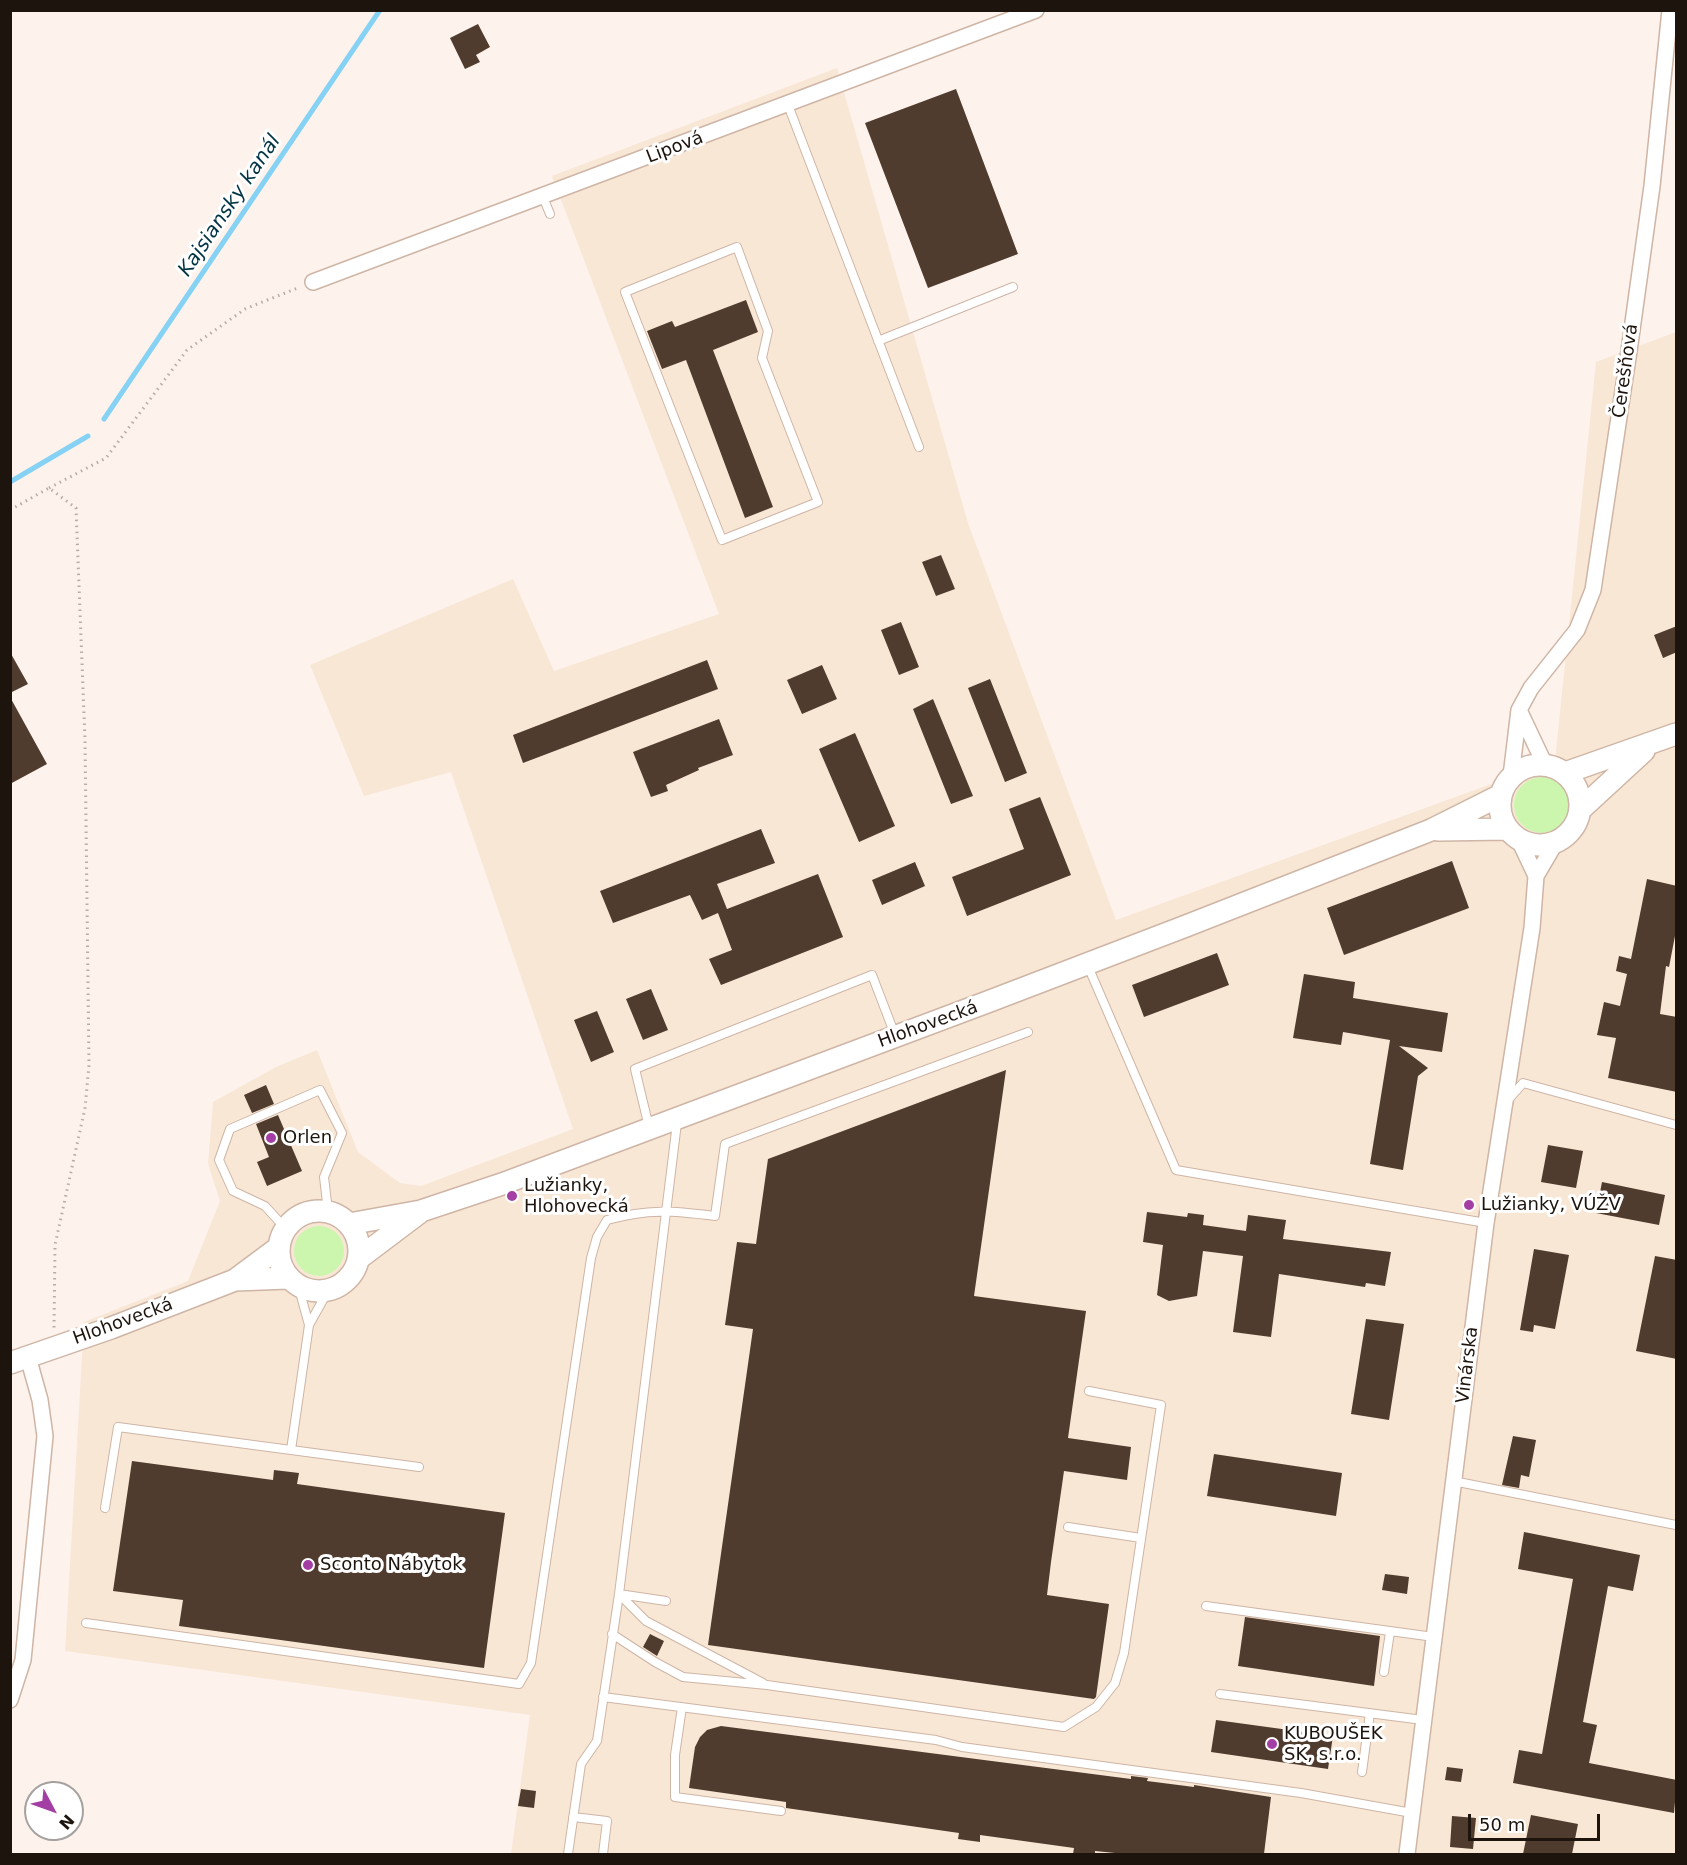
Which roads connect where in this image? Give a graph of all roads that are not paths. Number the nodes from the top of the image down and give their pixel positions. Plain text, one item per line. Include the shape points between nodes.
1 (1036, 10) edge
2 (1670, 10) edge
3 (788, 105) junction
4 (543, 197) junction
5 (550, 214) dead end
6 (313, 282) road end
7 (1013, 287) dead end
8 (878, 341) junction
9 (762, 358) joint
10 (919, 447) dead end
11 (1519, 710) junction
12 (1677, 734) edge
13 (1651, 744) junction
14 (1545, 765) junction
15 (1565, 773) junction
16 (1511, 776) junction
17 (1501, 795) junction
18 (1581, 809) junction
19 (1431, 830) junction
20 (1513, 834) junction
21 (1556, 842) junction
22 (1536, 876) junction
23 (1087, 963) junction
24 (1028, 1032) dead end
25 (895, 1037) junction
26 (1506, 1103) junction
27 (677, 1118) junction
28 (1677, 1125) edge
29 (649, 1128) junction
30 (665, 1210) junction
31 (328, 1211) junction
32 (421, 1211) junction
33 (1486, 1223) junction
34 (349, 1224) junction
35 (282, 1238) junction
36 (358, 1259) junction
37 (236, 1280) junction
38 (293, 1281) junction
39 (330, 1289) junction
40 (309, 1324) junction
41 (19, 1360) edge
42 (1089, 1392) dead end
43 (291, 1450) junction
44 (419, 1467) dead end
45 (1453, 1481) junction
46 (105, 1508) dead end
47 (1677, 1526) edge
48 (1068, 1527) dead end
49 (1141, 1538) junction
50 (619, 1594) junction
51 (666, 1601) dead end
52 (1206, 1606) dead end
53 (86, 1623) dead end
54 (1390, 1632) junction
55 (612, 1634) junction
56 (1434, 1637) junction
57 (1384, 1672) dead end
58 (767, 1685) junction
59 (1220, 1694) dead end
60 (603, 1697) junction
61 (10, 1700) edge
62 (682, 1707) junction
63 (1370, 1713) junction
64 (1423, 1720) junction
65 (1362, 1772) dead end
66 (781, 1811) dead end
67 (1412, 1813) junction
68 (573, 1817) junction
69 (568, 1854) edge
70 (603, 1854) edge
71 (1407, 1854) edge

1 - 3 street, Lipová
2 - 11 street, Čerešňová via 1652,186 1593,590 1577,630 1531,688
3 - 4 street, Lipová
3 - 8 lane
4 - 5 lane
4 - 6 street, Lipová
7 - 8 lane
8 - 10 lane
9 - 9 lane via 768,331 737,247 625,292 722,540 818,502
11 - 14 street
11 - 16 street, Čerešňová
12 - 13 main road
13 - 15 main road
13 - 18 main road
14 - 15 main road
14 - 16 main road via 1527,767
15 - 18 main road via 1576,785
16 - 17 main road
17 - 19 main road, Hlohovecká
17 - 20 main road via 1501,813
18 - 21 main road via 1574,826
19 - 20 main road, Hlohovecká
19 - 23 main road, Hlohovecká
20 - 21 main road via 1536,845
20 - 22 street, Vinárska
21 - 22 street, Vinárska
22 - 26 street, Vinárska
23 - 25 main road, Hlohovecká
23 - 33 lane via 1176,1170
24 - 30 lane via 725,1144 715,1216
25 - 27 main road, Hlohovecká
25 - 29 lane via 872,975 635,1069
26 - 28 lane via 1523,1083
26 - 33 street, Vinárska
27 - 29 main road, Hlohovecká
27 - 30 lane
29 - 32 main road, Hlohovecká
30 - 50 lane
30 - 53 lane via 633,1212 607,1220 597,1237 589,1269 531,1663 519,1684
31 - 34 main road
31 - 35 main road, Hlohovecká via 309,1212 292,1221
31 - 35 lane via 324,1177 342,1133 320,1090 230,1129 219,1160 233,1191 265,1206
32 - 34 main road, Hlohovecká
32 - 36 main road, Hlohovecká
33 - 45 street, Vinárska
34 - 36 main road via 358,1243
35 - 37 main road, Hlohovecká
35 - 38 main road via 281,1266
36 - 39 main road, Hlohovecká via 348,1278
37 - 38 main road, Hlohovecká
37 - 41 main road, Hlohovecká
38 - 39 main road, Hlohovecká via 313,1291
38 - 40 lane
39 - 40 lane
40 - 43 lane
41 - 61 street via 40,1401 45,1436 23,1660
42 - 49 lane via 1161,1405
43 - 44 lane
43 - 46 lane via 118,1427
45 - 47 lane
45 - 56 street, Vinárska
48 - 49 lane
49 - 58 lane via 1124,1653 1115,1683 1096,1707 1064,1727
50 - 51 lane
50 - 55 lane
50 - 58 lane via 646,1621
52 - 54 lane
54 - 56 lane
54 - 57 lane
55 - 58 lane via 683,1677
55 - 60 lane
56 - 64 street, Vinárska
59 - 63 lane
60 - 62 lane
60 - 68 lane via 597,1741 581,1764
62 - 66 lane via 675,1755 675,1797
62 - 67 lane via 936,1740
63 - 64 lane
63 - 65 lane
64 - 67 street, Vinárska
67 - 71 street, Vinárska
68 - 69 lane
68 - 70 lane via 607,1821

